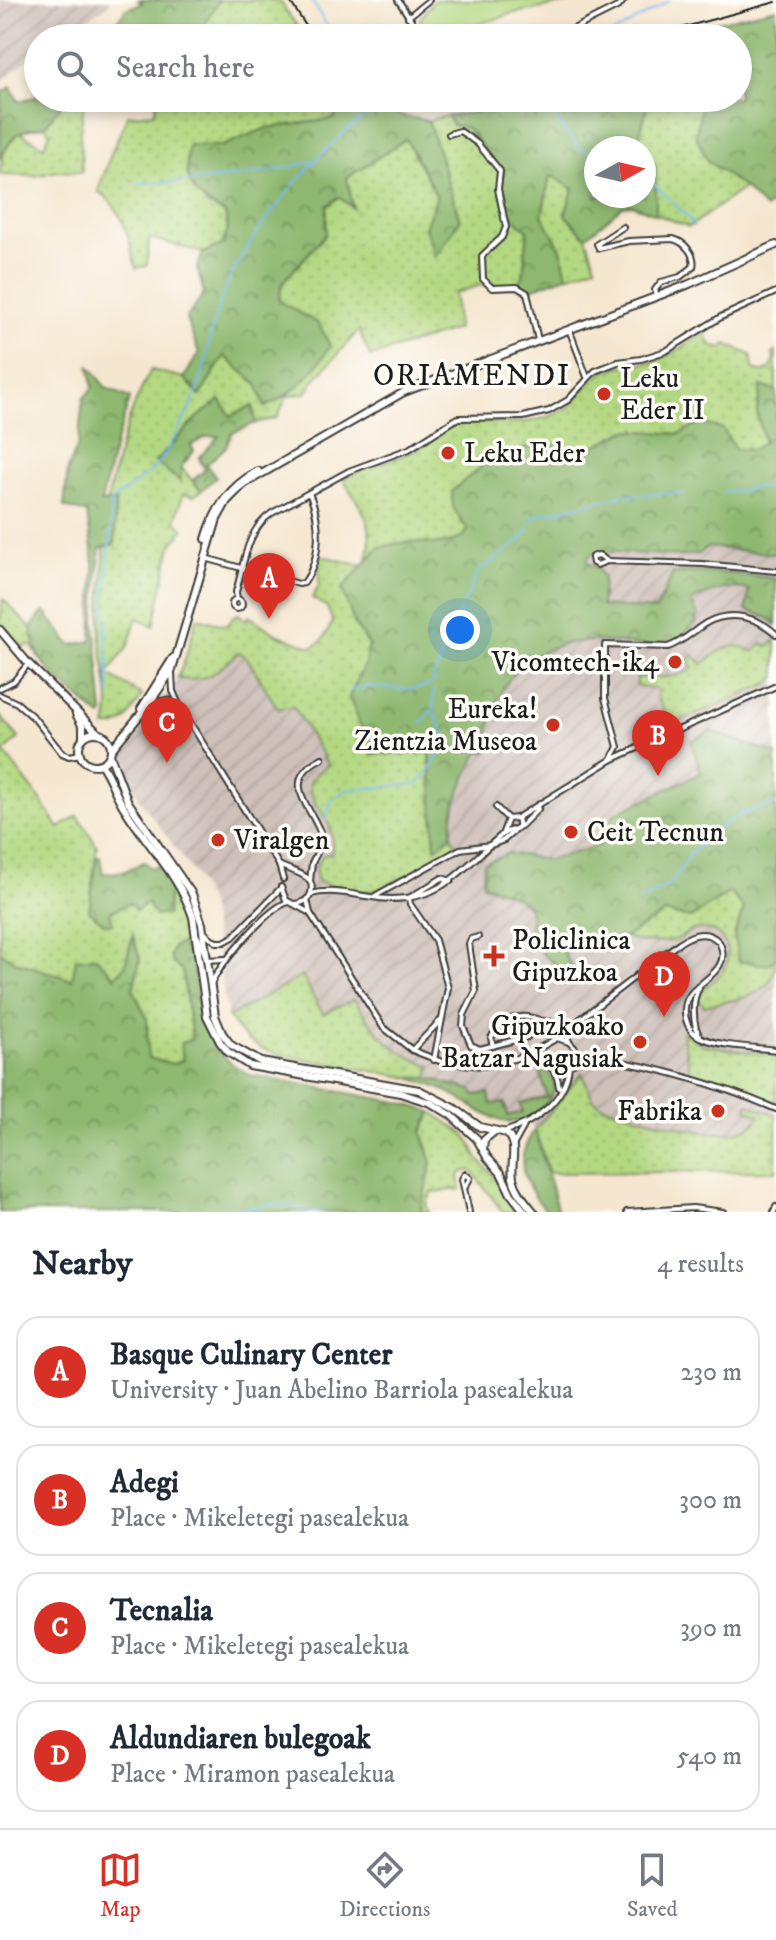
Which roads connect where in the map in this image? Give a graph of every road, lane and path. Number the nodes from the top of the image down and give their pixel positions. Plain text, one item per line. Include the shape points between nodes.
1 (398, 0) edge
2 (429, 0) edge
3 (612, 0) edge
4 (624, 1) edge
5 (611, 8) junction
6 (408, 17) junction
7 (413, 24) edge
8 (581, 24) edge
9 (449, 134) dead end
10 (623, 227) dead end
11 (776, 245) edge
12 (776, 292) edge
13 (657, 296) junction
14 (569, 329) junction
15 (538, 340) junction
16 (587, 377) junction
17 (404, 392) junction
18 (309, 493) junction
19 (208, 533) junction
20 (205, 558) junction
21 (607, 561) dead end
22 (243, 568) junction
23 (198, 570) junction
24 (776, 571) edge
25 (237, 599) dead end
26 (0, 630) edge
27 (776, 634) edge
28 (8, 639) junction
29 (28, 663) junction
30 (172, 670) junction
31 (163, 685) junction
32 (775, 685) edge
33 (51, 686) junction
34 (0, 688) edge
35 (173, 691) junction
36 (153, 692) junction
37 (0, 695) edge
38 (149, 704) junction
39 (179, 705) junction
40 (75, 711) junction
41 (140, 713) junction
42 (124, 733) junction
43 (101, 734) junction
44 (84, 738) junction
45 (111, 753) junction
46 (81, 754) junction
47 (322, 758) dead end
48 (611, 760) junction
49 (101, 764) junction
50 (541, 804) junction
51 (496, 807) dead end
52 (517, 818) junction
53 (508, 819) junction
54 (512, 828) junction
55 (491, 845) junction
56 (312, 863) junction
57 (279, 865) junction
58 (296, 873) junction
59 (283, 879) junction
60 (311, 883) junction
61 (281, 888) junction
62 (325, 891) junction
63 (311, 894) junction
64 (373, 896) junction
65 (409, 898) junction
66 (307, 899) junction
67 (292, 903) junction
68 (310, 913) junction
69 (199, 931) junction
70 (478, 937) dead end
71 (226, 959) junction
72 (207, 960) junction
73 (210, 987) junction
74 (701, 987) junction
75 (688, 1000) junction
76 (696, 1012) junction
77 (442, 1019) junction
78 (563, 1019) dead end
79 (686, 1019) junction
80 (695, 1020) junction
81 (542, 1021) junction
82 (566, 1028) junction
83 (554, 1037) junction
84 (701, 1038) junction
85 (569, 1042) junction
86 (547, 1044) junction
87 (493, 1046) junction
88 (574, 1049) junction
89 (412, 1050) junction
90 (776, 1050) edge
91 (526, 1056) junction
92 (583, 1057) junction
93 (434, 1060) junction
94 (545, 1061) junction
95 (571, 1064) junction
96 (554, 1069) junction
97 (560, 1090) junction
98 (776, 1109) edge
99 (524, 1126) junction
100 (500, 1131) junction
101 (514, 1144) junction
102 (483, 1150) junction
103 (513, 1153) junction
104 (490, 1160) junction
105 (465, 1182) dead end
106 (469, 1212) edge
107 (525, 1212) edge
108 (534, 1212) edge
109 (627, 1212) edge
110 (723, 1212) edge

1 - 6 street
2 - 6 street
3 - 5 street
4 - 5 street
5 - 8 street
6 - 7 street
9 - 15 street via 460,131 469,136 500,171 506,227 482,256 483,279 492,288 517,287 527,293
10 - 13 street via 600,240 599,248 673,239 692,255 693,267 661,282
11 - 13 main road
12 - 16 street via 666,351 608,365
13 - 14 main road
14 - 15 main road
14 - 16 street
15 - 17 main road
16 - 18 street via 568,400 549,411 458,418 409,449 357,467
17 - 19 main road via 383,398 243,480 220,503
17 - 20 main road via 235,491 217,519
18 - 22 street via 255,528
18 - 22 street via 319,530 304,583
19 - 20 street
19 - 23 main road
20 - 22 street
20 - 23 street
20 - 30 main road
21 - 24 street
22 - 25 street
23 - 36 main road via 176,651
26 - 28 main road
27 - 48 street via 751,618 733,616 712,620 668,647 605,645 605,698 618,747
28 - 29 main road
28 - 33 main road
29 - 33 main road
29 - 34 street via 14,681
30 - 31 main road
30 - 35 street
31 - 35 street
31 - 36 street
31 - 38 main road
32 - 48 street
33 - 40 main road
35 - 39 street
36 - 41 main road
37 - 46 street via 34,718 62,753
38 - 39 street via 167,700
38 - 41 main road
39 - 57 street
40 - 43 main road
40 - 44 main road
41 - 42 main road
42 - 43 main road
42 - 45 main road
43 - 44 main road
43 - 45 main road via 110,741
44 - 46 main road
45 - 49 main road
45 - 69 main road via 128,802 192,894
46 - 49 main road via 88,763
47 - 56 street via 299,782 323,841
48 - 50 street
49 - 69 main road via 124,809 183,891
50 - 52 street
50 - 54 street
51 - 53 street
52 - 53 street
52 - 54 street
53 - 54 street
54 - 55 street
54 - 55 street via 504,840
55 - 64 street via 460,849
55 - 65 street via 451,881
56 - 58 street
56 - 60 street
57 - 58 street
57 - 59 street
58 - 59 street
58 - 60 street
59 - 61 street
60 - 62 street
60 - 63 street
61 - 67 street
61 - 69 street via 228,940 216,942
62 - 63 street
62 - 64 street
63 - 66 street
64 - 65 street
65 - 77 street via 435,940 448,988
66 - 67 street
66 - 68 street
67 - 68 street
67 - 71 street via 275,909
68 - 89 street via 383,1027
69 - 72 main road
69 - 102 main road via 207,1016 228,1052 258,1069 416,1097 461,1122
70 - 87 street via 469,944 476,991 463,1026 471,1045
71 - 72 street
71 - 73 street
72 - 73 main road
73 - 100 main road via 222,1033 247,1056 419,1090 480,1127
74 - 75 street
74 - 76 street via 694,997
74 - 82 street via 718,971 723,953 716,938 699,934 679,943
75 - 76 street
75 - 79 street
76 - 80 street
77 - 89 street
77 - 93 street
78 - 82 street
79 - 80 street
79 - 84 street
80 - 84 street
81 - 83 street via 554,1025
81 - 87 street via 532,1034
81 - 87 street via 508,1019 494,1032
82 - 83 street
82 - 85 street
83 - 85 street
83 - 86 street
84 - 90 street
85 - 88 street
86 - 91 street
86 - 94 street
88 - 92 street
88 - 95 street
89 - 93 street
91 - 93 street via 474,1066
91 - 94 street
92 - 95 street
92 - 98 street via 656,1071
94 - 96 street
95 - 96 street
95 - 97 street
96 - 97 street
97 - 99 street via 544,1112
99 - 100 street
99 - 101 street
100 - 101 main road
100 - 102 main road via 484,1140
101 - 103 main road
102 - 104 main road
103 - 104 main road via 503,1161
103 - 108 main road via 514,1181
104 - 107 main road
105 - 106 street
109 - 110 street

